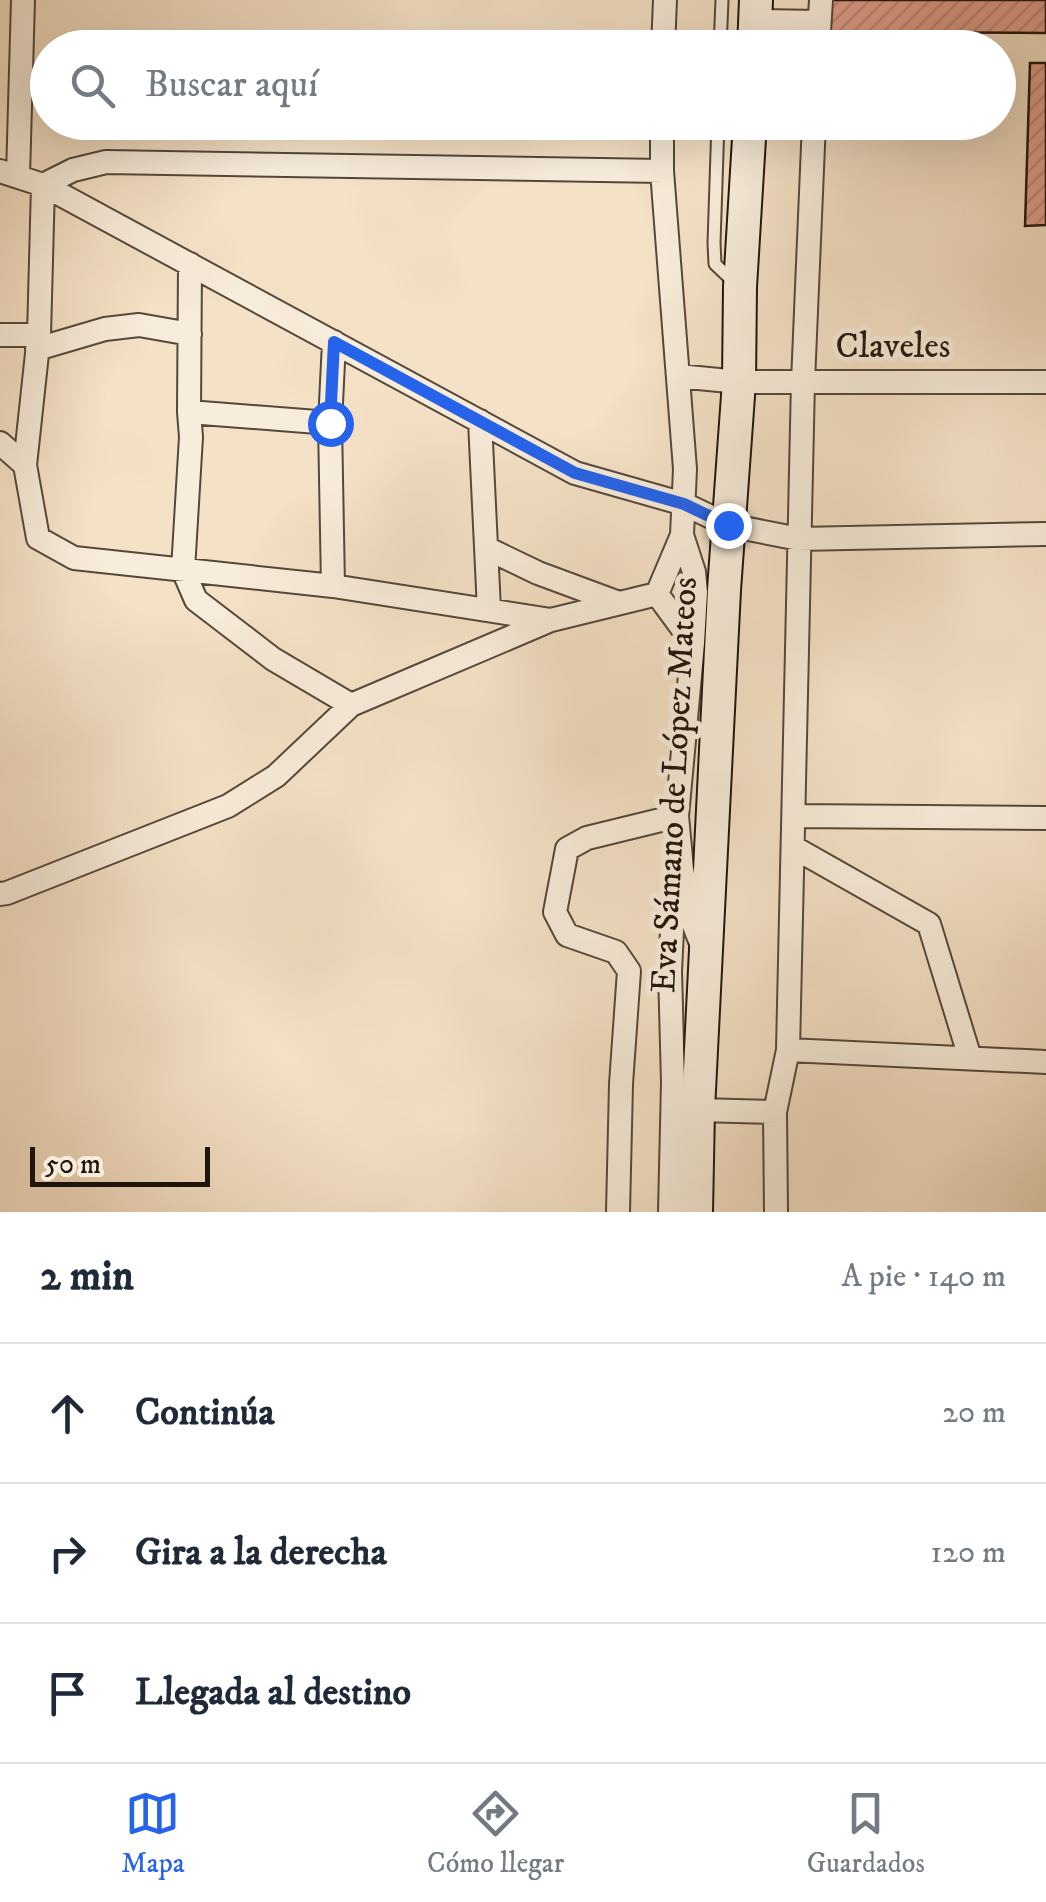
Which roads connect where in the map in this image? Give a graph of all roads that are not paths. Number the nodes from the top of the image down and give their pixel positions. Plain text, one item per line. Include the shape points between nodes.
1 (23, 0) edge
2 (665, 0) edge
3 (722, 0) edge
4 (820, 11) edge
5 (755, 23) edge
6 (664, 30) edge
7 (721, 30) edge
8 (662, 140) edge
9 (717, 140) edge
10 (749, 140) edge
11 (813, 140) edge
12 (662, 172) junction
13 (9, 173) edge
14 (43, 185) junction
15 (190, 264) junction
16 (740, 288) junction
17 (190, 334) junction
18 (0, 336) edge
19 (38, 342) junction
20 (334, 342) junction
21 (678, 376) junction
22 (739, 382) junction
23 (802, 382) junction
24 (1046, 382) edge
25 (189, 412) junction
26 (480, 421) junction
27 (330, 423) junction
28 (0, 444) edge
29 (24, 465) junction
30 (684, 504) junction
31 (728, 525) junction
32 (1046, 534) edge
33 (682, 536) junction
34 (799, 539) junction
35 (486, 548) junction
36 (184, 570) junction
37 (332, 586) junction
38 (657, 594) junction
39 (619, 603) junction
40 (488, 610) junction
41 (551, 620) junction
42 (693, 643) junction
43 (350, 705) junction
44 (677, 816) junction
45 (794, 816) junction
46 (1046, 818) edge
47 (794, 847) junction
48 (682, 868) junction
49 (0, 894) edge
50 (706, 959) junction
51 (788, 1050) junction
52 (970, 1058) junction
53 (1046, 1062) edge
54 (698, 1110) junction
55 (776, 1112) junction
56 (618, 1212) edge
57 (670, 1212) edge
58 (696, 1212) edge
59 (776, 1212) edge

1 - 13 street
2 - 6 street
3 - 7 lane
4 - 5 street
8 - 12 street
9 - 16 lane via 715,264
10 - 16 main road, Eva Sámano de López Mateos
11 - 23 street
12 - 14 street via 106,162
12 - 21 street
13 - 14 street
14 - 15 street
14 - 19 street
15 - 17 street
15 - 20 street
16 - 22 main road, Eva Sámano de López Mateos
17 - 19 street via 139,325
17 - 25 street
18 - 19 street
19 - 29 street
20 - 26 street
20 - 27 street
21 - 22 street, Claveles
21 - 30 street
22 - 23 street, Claveles
22 - 31 main road, Eva Sámano de López Mateos
23 - 24 street, Claveles
23 - 34 street
25 - 27 street
25 - 36 street
26 - 30 street via 575,473
26 - 35 street
27 - 37 street
28 - 29 street
29 - 36 street via 38,538 74,558
30 - 31 street
30 - 33 street
31 - 34 street
31 - 50 main road, Eva Sámano de López Mateos
32 - 34 street
33 - 38 street
33 - 42 street via 694,572
34 - 45 street
35 - 39 street
35 - 40 street
36 - 37 street
36 - 43 street via 196,600
37 - 40 street
38 - 39 street
38 - 42 street
39 - 41 street
40 - 41 street
41 - 43 street
42 - 44 street
43 - 49 street via 276,776 228,806
44 - 48 street
44 - 56 street via 587,838 567,850 555,912 567,935 616,952 629,971
45 - 46 street
45 - 47 street
47 - 51 street
47 - 52 street via 929,924
48 - 50 street
48 - 57 street via 674,890 671,955
50 - 54 main road, Eva Sámano de López Mateos
51 - 52 street
51 - 55 street
52 - 53 street
54 - 55 street
54 - 58 main road, Eva Sámano de López Mateos
55 - 59 street

